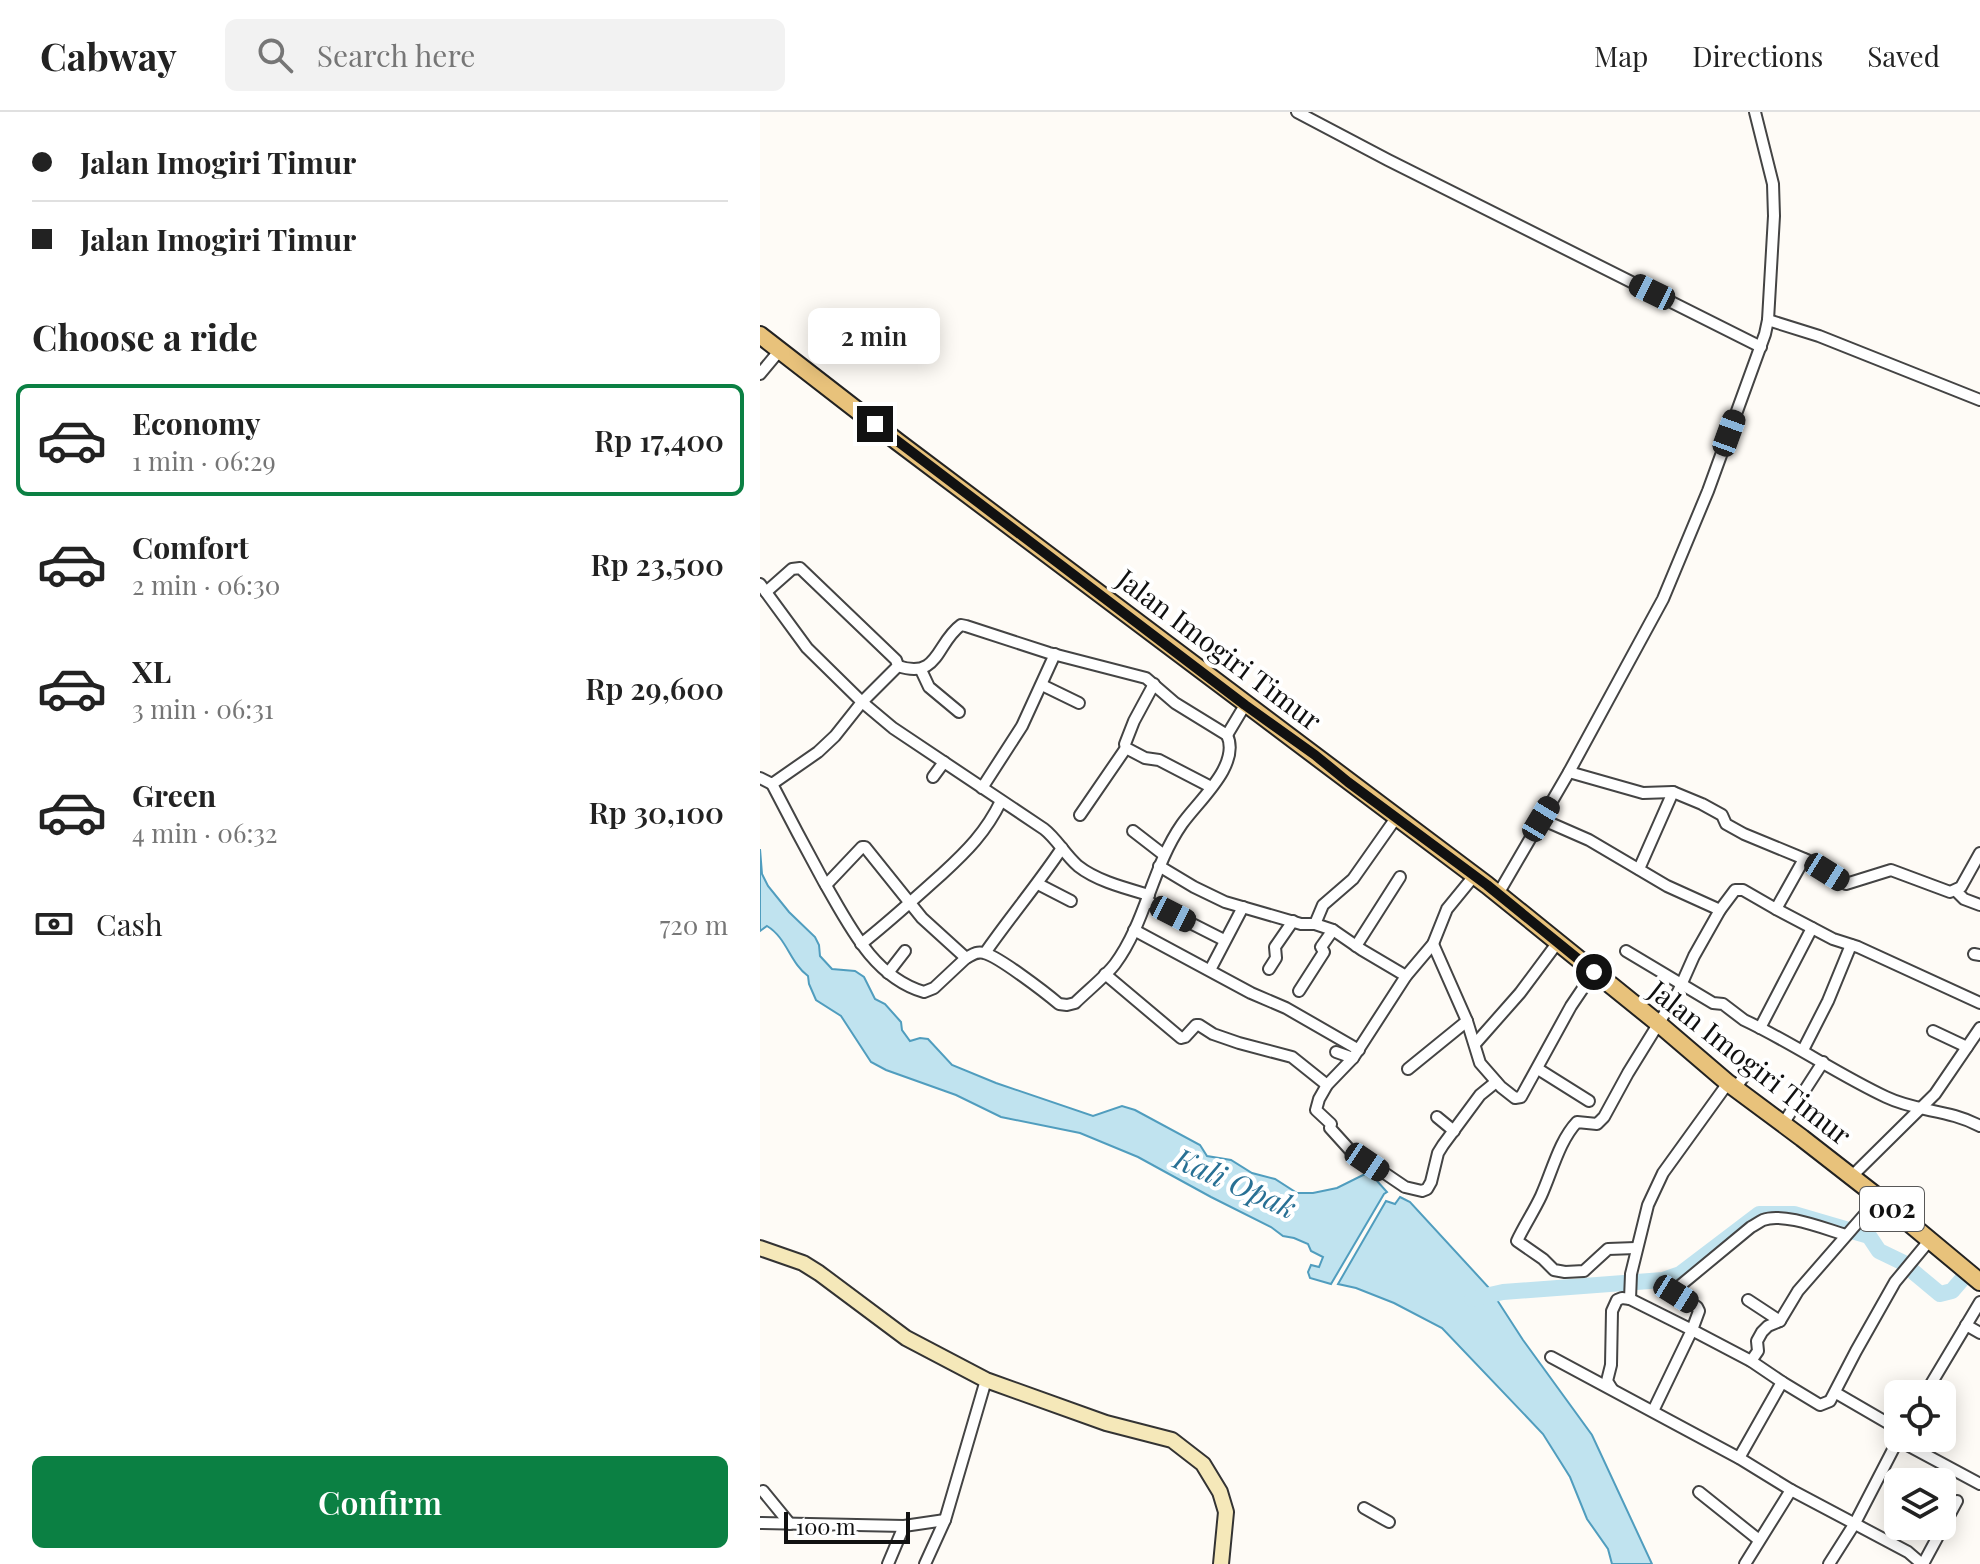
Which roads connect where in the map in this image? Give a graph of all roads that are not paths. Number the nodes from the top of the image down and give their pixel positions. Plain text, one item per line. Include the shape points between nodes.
1 (1297, 112) edge
2 (1755, 112) edge
3 (1768, 320) junction
4 (760, 335) edge
5 (1761, 347) junction
6 (780, 350) junction
7 (760, 374) edge
8 (1980, 400) edge
9 (763, 588) edge
10 (1055, 654) junction
11 (898, 666) junction
12 (921, 670) junction
13 (1154, 684) junction
14 (1042, 685) junction
15 (862, 702) junction
16 (1079, 703) dead end
17 (1245, 705) junction
18 (959, 712) dead end
19 (1227, 735) junction
20 (1126, 748) junction
21 (944, 762) junction
22 (1569, 772) junction
23 (933, 777) dead end
24 (760, 778) edge
25 (772, 784) junction
26 (1211, 787) junction
27 (982, 788) junction
28 (1673, 792) junction
29 (1001, 801) junction
30 (1080, 815) dead end
31 (1396, 818) junction
32 (1541, 819) junction
33 (1133, 831) dead end
34 (1062, 848) junction
35 (1980, 853) edge
36 (1804, 859) junction
37 (1162, 861) junction
38 (1639, 869) junction
39 (1474, 876) junction
40 (1400, 877) dead end
41 (1038, 884) junction
42 (826, 885) junction
43 (1956, 891) junction
44 (1498, 894) junction
45 (1148, 898) junction
46 (1071, 901) dead end
47 (910, 905) junction
48 (1980, 905) edge
49 (1243, 907) junction
50 (1776, 909) junction
51 (1720, 910) junction
52 (1293, 921) junction
53 (1315, 924) junction
54 (1812, 928) junction
55 (1134, 930) junction
56 (1333, 930) junction
57 (1224, 940) junction
58 (1558, 942) junction
59 (861, 944) junction
60 (1433, 944) junction
61 (1851, 945) junction
62 (1356, 946) junction
63 (905, 951) dead end
64 (1626, 951) dead end
65 (985, 953) junction
66 (966, 958) junction
67 (1269, 969) dead end
68 (1210, 970) junction
69 (1594, 972) junction
70 (888, 973) junction
71 (1105, 974) junction
72 (1406, 976) junction
73 (1682, 984) junction
74 (1299, 991) dead end
75 (1980, 1003) edge
76 (1467, 1021) junction
77 (1659, 1024) junction
78 (1760, 1028) junction
79 (1980, 1028) edge
80 (1933, 1031) dead end
81 (1475, 1044) junction
82 (1967, 1047) junction
83 (1803, 1050) junction
84 (1336, 1052) dead end
85 (1356, 1054) junction
86 (1823, 1062) junction
87 (1751, 1066) dead end
88 (1408, 1069) dead end
89 (1538, 1069) junction
90 (1496, 1082) junction
91 (1327, 1085) junction
92 (1732, 1086) junction
93 (1589, 1101) dead end
94 (1921, 1109) junction
95 (1437, 1117) dead end
96 (1783, 1124) junction
97 (1980, 1126) edge
98 (1454, 1131) junction
99 (1851, 1177) junction
100 (1879, 1198) junction
101 (1848, 1233) junction
102 (1929, 1241) junction
103 (760, 1248) edge
104 (1636, 1248) junction
105 (1980, 1282) edge
106 (1630, 1295) junction
107 (1748, 1300) dead end
108 (1980, 1302) edge
109 (1780, 1321) junction
110 (1966, 1325) junction
111 (1692, 1330) junction
112 (1980, 1333) edge
113 (1551, 1357) dead end
114 (1751, 1361) junction
115 (986, 1380) junction
116 (1933, 1380) edge
117 (1782, 1382) junction
118 (1612, 1389) junction
119 (1836, 1393) junction
120 (1653, 1411) junction
121 (1884, 1426) edge
122 (1891, 1452) edge
123 (1926, 1452) edge
124 (1739, 1458) junction
125 (1980, 1484) edge
126 (1791, 1490) junction
127 (763, 1491) dead end
128 (1699, 1492) dead end
129 (1957, 1501) dead end
130 (1364, 1508) dead end
131 (945, 1520) junction
132 (1389, 1522) dead end
133 (1855, 1523) junction
134 (790, 1524) junction
135 (761, 1525) edge
136 (904, 1526) junction
137 (1759, 1540) junction
138 (888, 1564) edge
139 (925, 1564) edge
140 (1221, 1564) edge
141 (1745, 1564) edge
142 (1829, 1564) edge
143 (1922, 1564) edge

1 - 5 street
2 - 3 street via 1773,184
3 - 5 street
3 - 8 street
4 - 6 main road, Jalan Imogiri Timur / 002
5 - 22 street via 1663,599
6 - 7 street
6 - 17 main road, Jalan Imogiri Timur / 002
9 - 11 street via 800,568
9 - 15 street via 807,648
10 - 12 street via 961,625
10 - 13 street
10 - 14 street
11 - 12 street
11 - 15 street
12 - 18 street via 929,687
13 - 19 street
13 - 20 street
14 - 16 street
14 - 27 street
15 - 21 street
15 - 25 street via 818,752
17 - 19 street
17 - 31 main road, Jalan Imogiri Timur / 002
19 - 26 street via 1230,754
20 - 26 street
20 - 30 street
21 - 23 street
21 - 27 street
22 - 28 street via 1643,793
22 - 32 street
24 - 25 street
25 - 42 street
26 - 37 street
27 - 29 street
28 - 36 street via 1719,813 1744,834
28 - 38 street
29 - 34 street via 1044,829
29 - 47 street via 986,830
31 - 39 main road, Jalan Imogiri Timur / 002
31 - 53 street via 1353,879 1323,905
32 - 38 street
32 - 44 street
33 - 37 street
34 - 41 street
34 - 45 street via 1080,867
35 - 43 street
36 - 43 street via 1846,884 1891,870
36 - 50 street
37 - 45 street
37 - 49 street via 1209,895
38 - 51 street
39 - 44 main road, Jalan Imogiri Timur / 002
39 - 60 street via 1447,909
40 - 62 street
41 - 46 street
41 - 65 street
42 - 47 street via 865,847
42 - 59 street
43 - 48 street
44 - 58 main road, Jalan Imogiri Timur / 002
45 - 55 street
45 - 57 street
47 - 59 street
47 - 66 street
49 - 52 street
49 - 57 street
50 - 51 street via 1738,889
50 - 54 street
51 - 73 street
52 - 53 street
52 - 67 street via 1275,947
53 - 56 street
54 - 61 street
54 - 78 street
55 - 68 street
55 - 71 street
56 - 62 street
56 - 74 street
57 - 68 street
58 - 69 main road, Jalan Imogiri Timur / 002
58 - 81 street
59 - 70 street
60 - 72 street
60 - 76 street
61 - 75 street
61 - 83 street
62 - 72 street
63 - 70 street
64 - 73 street
65 - 66 street
65 - 71 street via 1059,1004 1075,1003
66 - 70 street via 924,992
68 - 85 street via 1286,1008
69 - 77 main road, Jalan Imogiri Timur / 002
69 - 89 street
71 - 91 street via 1179,1037 1199,1025 1292,1057
72 - 85 street
73 - 77 street
73 - 78 street
76 - 81 street
76 - 88 street
77 - 92 main road, Jalan Imogiri Timur / 002
77 - 104 street via 1601,1121 1574,1126 1517,1241 1554,1270 1565,1272 1584,1271 1608,1249
78 - 83 street
79 - 82 street
80 - 82 street
81 - 90 street via 1480,1063
82 - 94 street
83 - 86 street
84 - 85 street
85 - 91 street
86 - 94 street via 1886,1097
86 - 96 street
87 - 92 street
89 - 90 street via 1518,1098
89 - 93 street
90 - 98 street
91 - 98 street via 1316,1110 1349,1149 1405,1187 1427,1189 1438,1153
92 - 96 main road, Jalan Imogiri Timur / 002
92 - 104 street via 1663,1173
94 - 97 street via 1950,1113
94 - 99 street
95 - 98 street
96 - 99 main road, Jalan Imogiri Timur / 002
99 - 100 main road, Jalan Imogiri Timur / 002
100 - 101 street
100 - 102 main road, Jalan Imogiri Timur / 002
101 - 109 street via 1798,1291
101 - 111 street via 1774,1218 1751,1227 1674,1292 1699,1311
102 - 105 main road, Jalan Imogiri Timur / 002
102 - 119 street via 1895,1282
103 - 115 street via 803,1263 906,1338
104 - 106 street
106 - 111 street
106 - 118 street via 1617,1300 1612,1311 1607,1381
107 - 109 street
108 - 110 street
109 - 114 street via 1762,1332
110 - 112 street
110 - 116 street
111 - 114 street
111 - 120 street
113 - 118 street
114 - 117 street
115 - 131 street
115 - 140 street via 1106,1423 1172,1440 1193,1456 1213,1478 1223,1500
117 - 119 street via 1820,1405
117 - 124 street
118 - 120 street
119 - 121 street
120 - 124 street
122 - 133 street
123 - 125 street
124 - 126 street
126 - 133 street
126 - 137 street
127 - 134 street
128 - 137 street
129 - 143 street
130 - 132 street
131 - 136 street
131 - 139 street
133 - 142 street
133 - 143 street
134 - 135 street
134 - 136 street
136 - 138 street
137 - 141 street

